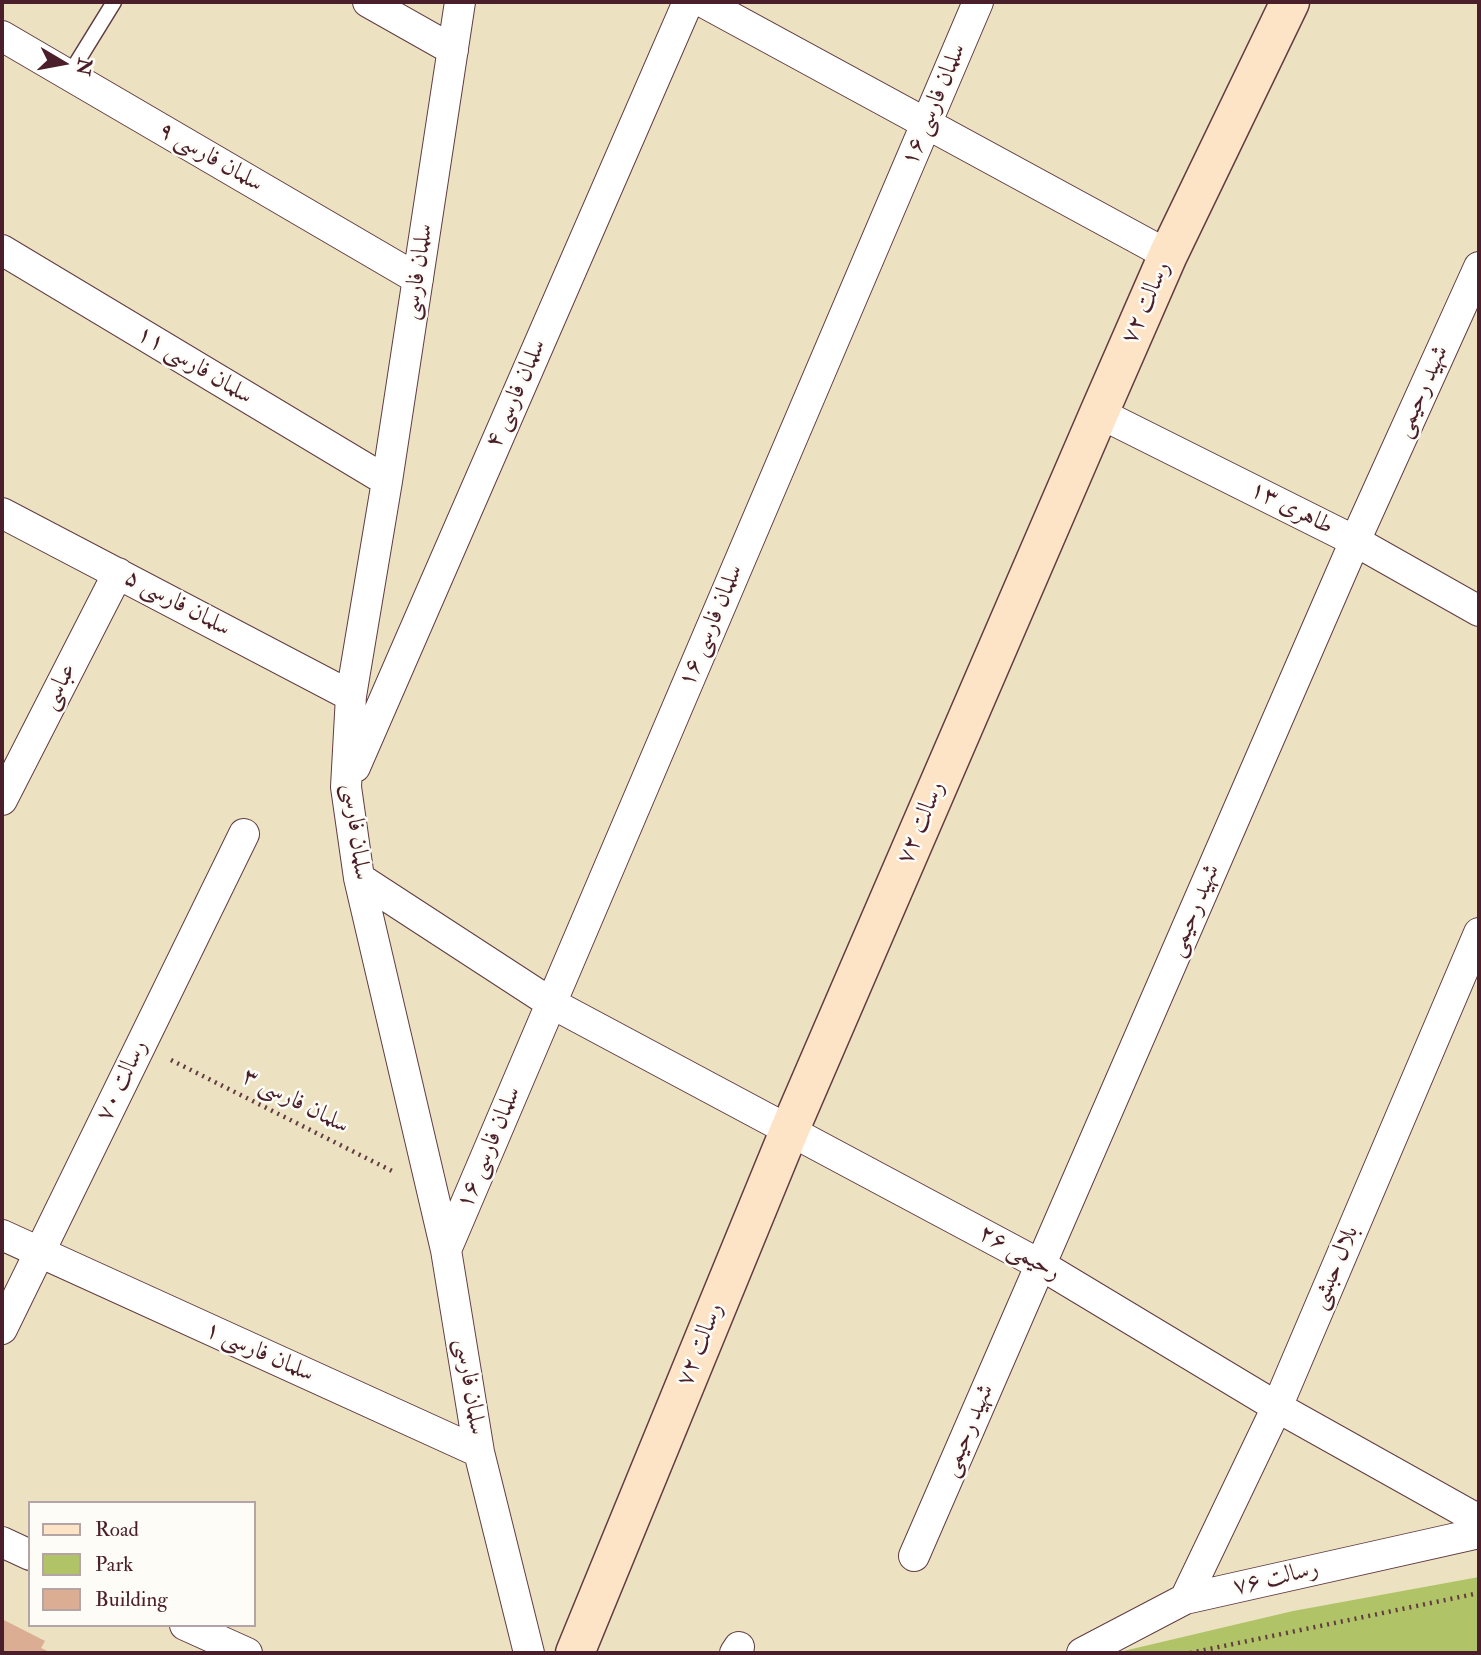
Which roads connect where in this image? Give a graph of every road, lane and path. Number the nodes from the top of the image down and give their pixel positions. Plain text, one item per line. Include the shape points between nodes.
1 (114, 2) edge
2 (368, 2) edge
3 (460, 2) edge
4 (688, 2) edge
5 (703, 2) edge
6 (978, 2) edge
7 (1290, 2) edge
8 (2, 36) edge
9 (453, 50) junction
10 (69, 75) junction
11 (927, 124) junction
12 (2, 250) edge
13 (1168, 255) junction
14 (1479, 267) edge
15 (418, 279) junction
16 (1099, 413) junction
17 (387, 481) junction
18 (2, 513) edge
19 (1355, 541) junction
20 (118, 573) junction
21 (1479, 611) edge
22 (351, 696) junction
23 (346, 787) junction
24 (2, 800) edge
25 (244, 834) dead end
26 (359, 878) junction
27 (1479, 933) edge
28 (551, 1003) junction
29 (141, 1045) junction
30 (790, 1129) junction
31 (433, 1192) junction
32 (2, 1235) edge
33 (446, 1250) junction
34 (39, 1253) junction
35 (1041, 1265) junction
36 (2, 1329) edge
37 (1277, 1407) junction
38 (479, 1452) junction
39 (1479, 1520) edge
40 (1479, 1533) edge
41 (2, 1542) edge
42 (28, 1554) edge
43 (914, 1556) dead end
44 (1479, 1593) edge
45 (1185, 1600) junction
46 (189, 1627) edge
47 (247, 1653) edge
48 (529, 1653) edge
49 (575, 1653) edge
50 (1082, 1653) edge
51 (1189, 1653) edge

1 - 10 lane
2 - 9 street
3 - 9 street, سلمان فارسی
4 - 23 street, سلمان فارسی ۴
5 - 11 street
6 - 11 street, سلمان فارسی ۱۶
7 - 13 street, رسالت ۷۲
8 - 10 street, سلمان فارسی ۹
9 - 15 street, سلمان فارسی
10 - 15 street, سلمان فارسی ۹
11 - 13 street
11 - 28 street, سلمان فارسی ۱۶
12 - 17 street, سلمان فارسی ۱۱
13 - 16 street, رسالت ۷۲
14 - 19 street, شهید رحیمی
15 - 17 street, سلمان فارسی
16 - 19 street, طاهری ۱۳
16 - 30 street, رسالت ۷۲
17 - 22 street, سلمان فارسی
18 - 20 street, سلمان فارسی ۵
19 - 21 street, طاهری ۱۳
19 - 35 street, شهید رحیمی
20 - 22 street, سلمان فارسی ۵
20 - 24 street, عباسی
22 - 23 street, سلمان فارسی
23 - 26 street, سلمان فارسی
25 - 29 street, رسالت ۷۰
26 - 28 street, رحیمی ۲۶
26 - 31 street, سلمان فارسی
27 - 37 street, بلال حبشی
28 - 30 street, رحیمی ۲۶
28 - 33 street, سلمان فارسی ۱۶
29 - 31 path, سلمان فارسی ۳
29 - 34 street, رسالت ۷۰
30 - 35 street, رحیمی ۲۶
30 - 49 street, رسالت ۷۲
31 - 33 street, سلمان فارسی
32 - 34 street, سلمان فارسی ۱
33 - 38 street, سلمان فارسی
34 - 36 street, رسالت ۷۰
34 - 38 street, سلمان فارسی ۱
35 - 37 street, رحیمی ۲۶
35 - 43 street, شهید رحیمی
37 - 39 street, رحیمی ۲۶
37 - 45 street, بلال حبشی
38 - 48 street, سلمان فارسی
40 - 45 street, رسالت ۷۶
41 - 42 street
44 - 51 path
45 - 50 street, رسالت ۷۶
46 - 47 street

